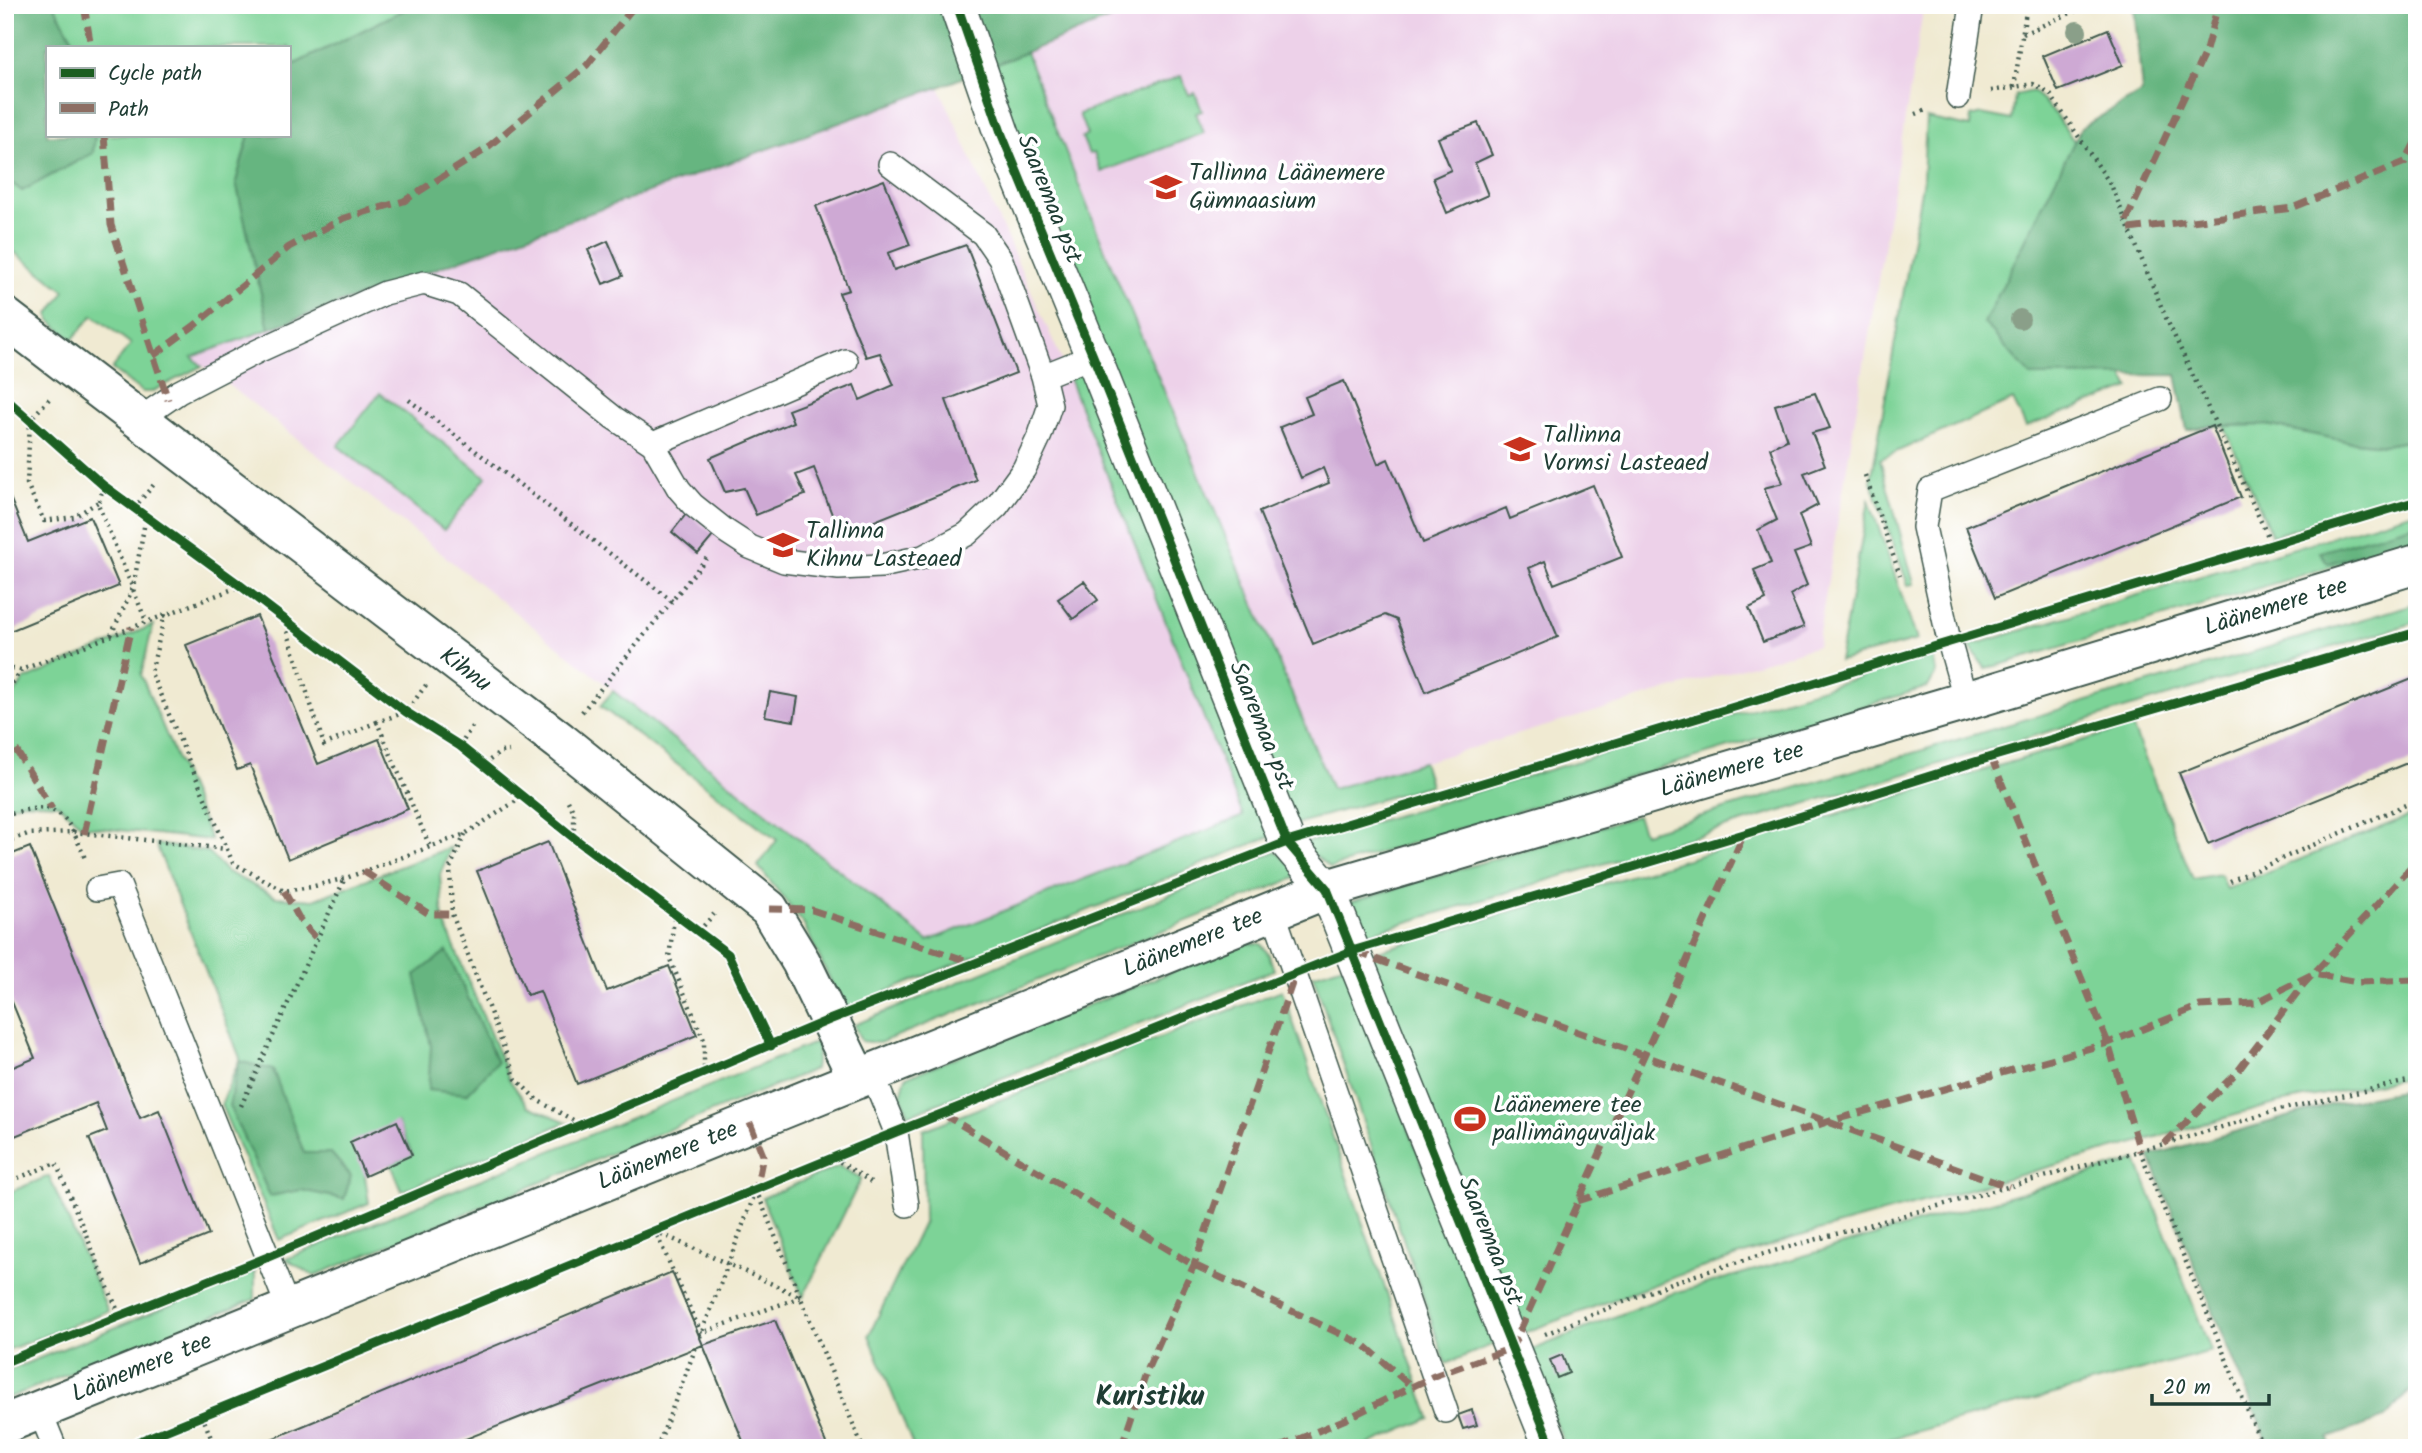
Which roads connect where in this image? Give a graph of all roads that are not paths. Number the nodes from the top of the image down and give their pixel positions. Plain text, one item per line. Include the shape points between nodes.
1 (957, 5) edge
2 (1972, 5) edge
3 (1958, 97) road end
4 (890, 164) dead end
5 (5, 317) edge
6 (1093, 356) junction
7 (846, 361) dead end
8 (1043, 376) junction
9 (2160, 399) dead end
10 (138, 420) junction
11 (653, 444) junction
12 (2417, 564) edge
13 (1966, 701) junction
14 (97, 889) dead end
15 (1327, 889) junction
16 (1273, 911) junction
17 (865, 1076) junction
18 (907, 1205) dead end
19 (289, 1310) junction
20 (1446, 1411) dead end
21 (22, 1417) edge
22 (55, 1448) edge
23 (1552, 1448) edge

1 - 6 street, Saaremaa pst via 1002,135
2 - 3 lane
4 - 8 lane via 983,234 1001,260
5 - 10 street, Kihnu
6 - 8 lane
6 - 15 street, Saaremaa pst via 1287,842
7 - 11 lane
8 - 11 lane via 1050,405 1040,435 1024,470 997,506 967,534 923,557 881,566 828,567 784,561 750,547 693,505
9 - 13 lane via 1930,491 1924,527
10 - 11 lane via 179,392 258,351 385,293 424,283 459,294
10 - 17 street, Kihnu via 560,741 769,909
12 - 13 street, Läänemere tee
13 - 15 street, Läänemere tee
14 - 19 lane via 119,885
15 - 16 street, Läänemere tee
15 - 23 street, Saaremaa pst
16 - 17 street, Läänemere tee
16 - 20 lane
17 - 18 lane via 896,1132
17 - 19 street, Läänemere tee
19 - 21 street, Läänemere tee
21 - 22 lane

